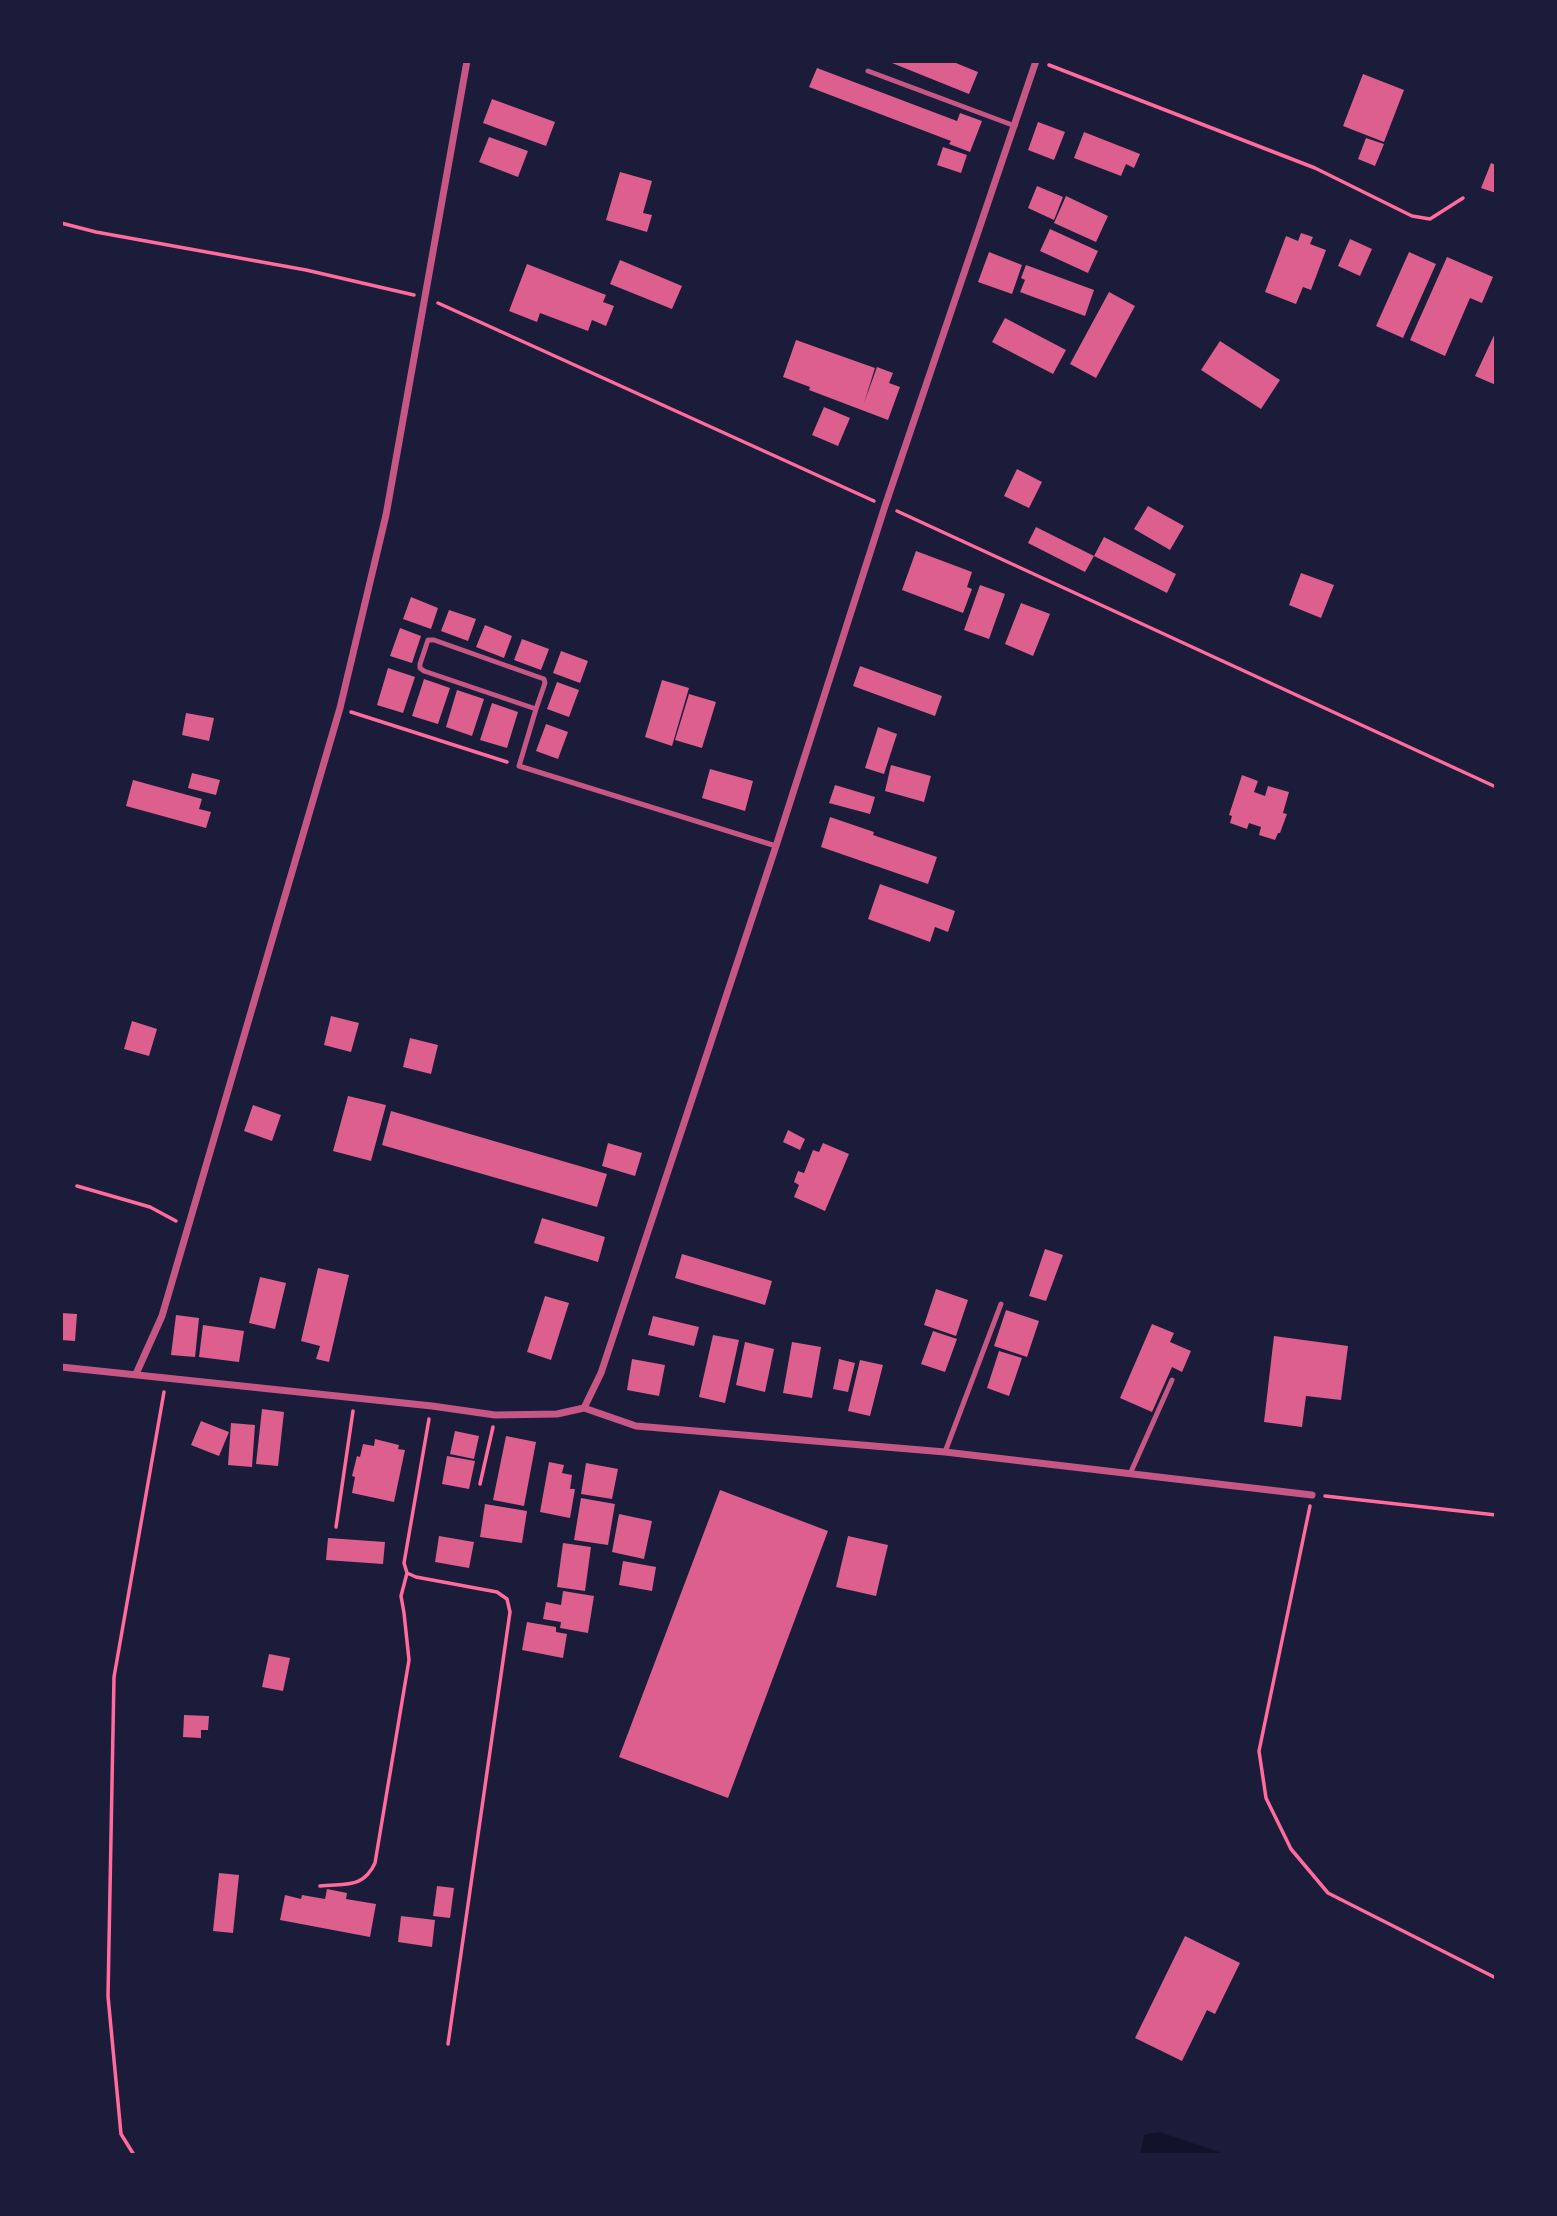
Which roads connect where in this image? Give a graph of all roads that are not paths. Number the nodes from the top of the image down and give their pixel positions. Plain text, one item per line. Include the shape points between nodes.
1 (467, 61) edge
2 (1039, 61) edge
3 (868, 71) dead end
4 (1015, 126) junction
5 (536, 709) junction
6 (776, 846) junction
7 (1001, 1304) dead end
8 (61, 1367) edge
9 (136, 1374) junction
10 (1172, 1380) dead end
11 (584, 1408) junction
12 (946, 1452) junction
13 (1130, 1474) junction
14 (1312, 1494) road end

1 - 9 street via 386,515 340,708 162,1316
2 - 4 street
3 - 4 lane
4 - 6 street via 884,506
5 - 5 lane via 544,678 428,640 419,664 424,671
5 - 6 lane via 519,766
6 - 11 street via 601,1373
7 - 12 lane
8 - 9 street
9 - 11 street via 495,1415
10 - 13 lane
11 - 12 street via 636,1426
12 - 13 street
13 - 14 street

